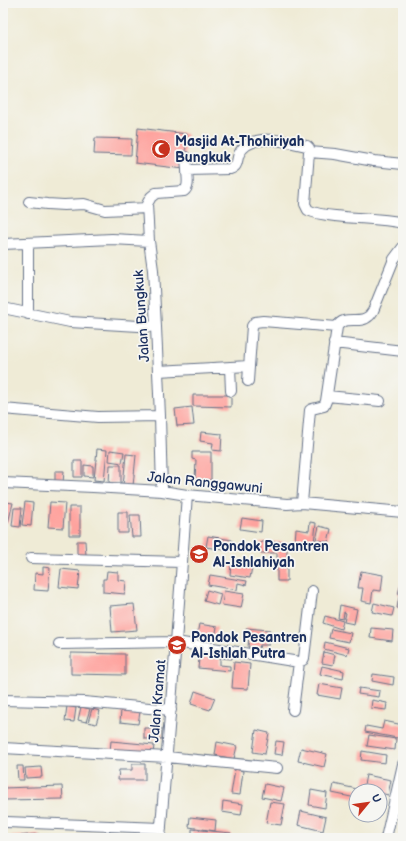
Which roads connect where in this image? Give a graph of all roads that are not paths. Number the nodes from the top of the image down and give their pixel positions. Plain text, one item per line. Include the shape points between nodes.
1 (309, 152) junction
2 (186, 157) dead end
3 (403, 164) edge
4 (187, 170) junction
5 (29, 202) dead end
6 (148, 208) junction
7 (403, 223) edge
8 (149, 241) junction
9 (28, 243) junction
10 (3, 244) edge
11 (403, 247) edge
12 (3, 308) edge
13 (28, 314) junction
14 (156, 327) junction
15 (337, 327) junction
16 (334, 343) junction
17 (403, 351) edge
18 (249, 366) junction
19 (230, 367) junction
20 (158, 371) junction
21 (248, 381) dead end
22 (231, 391) dead end
23 (327, 396) junction
24 (380, 401) dead end
25 (3, 409) edge
26 (160, 416) junction
27 (3, 484) edge
28 (162, 491) junction
29 (186, 495) junction
30 (302, 503) junction
31 (403, 512) edge
32 (31, 558) dead end
33 (182, 562) junction
34 (312, 591) dead end
35 (176, 642) junction
36 (59, 644) dead end
37 (299, 662) junction
38 (3, 700) edge
39 (171, 710) junction
40 (293, 710) dead end
41 (3, 748) edge
42 (167, 756) junction
43 (403, 764) edge
44 (277, 768) dead end
45 (6, 822) dead end
46 (160, 833) edge
47 (386, 838) edge

1 - 3 street
1 - 4 street via 307,146 270,140 257,141 242,149 234,168
1 - 7 street via 305,204 308,210 319,214
2 - 4 street
4 - 6 street via 186,190 156,193 149,200
5 - 6 street via 84,204 105,210
6 - 8 street, Jalan Bungkuk
8 - 9 street via 112,239
8 - 14 street, Jalan Bungkuk
9 - 10 street
9 - 13 street
11 - 15 street via 394,259 370,316 339,322
12 - 13 street
13 - 14 street via 70,322
14 - 20 street, Jalan Bungkuk
15 - 16 street
15 - 18 street via 254,322
16 - 17 street
16 - 23 street
18 - 19 street
18 - 21 street
19 - 20 street
19 - 22 street
20 - 26 street, Jalan Bungkuk
23 - 24 street
23 - 30 street via 324,406 310,410
25 - 26 street via 98,418
26 - 28 street, Jalan Bungkuk
27 - 28 street, Jalan Ranggawuni
28 - 29 street, Jalan Ranggawuni
29 - 30 street, Jalan Ranggawuni via 287,504
29 - 33 street, Jalan Kramat
30 - 31 street, Jalan Ranggawuni
32 - 33 street
33 - 35 street, Jalan Kramat
34 - 37 street via 304,658
35 - 36 street
35 - 37 street
35 - 39 street, Jalan Kramat
37 - 40 street
38 - 39 street via 84,702
39 - 42 street, Jalan Kramat
41 - 42 street
42 - 44 street
42 - 46 street, Jalan Kramat
43 - 47 street
45 - 46 street

